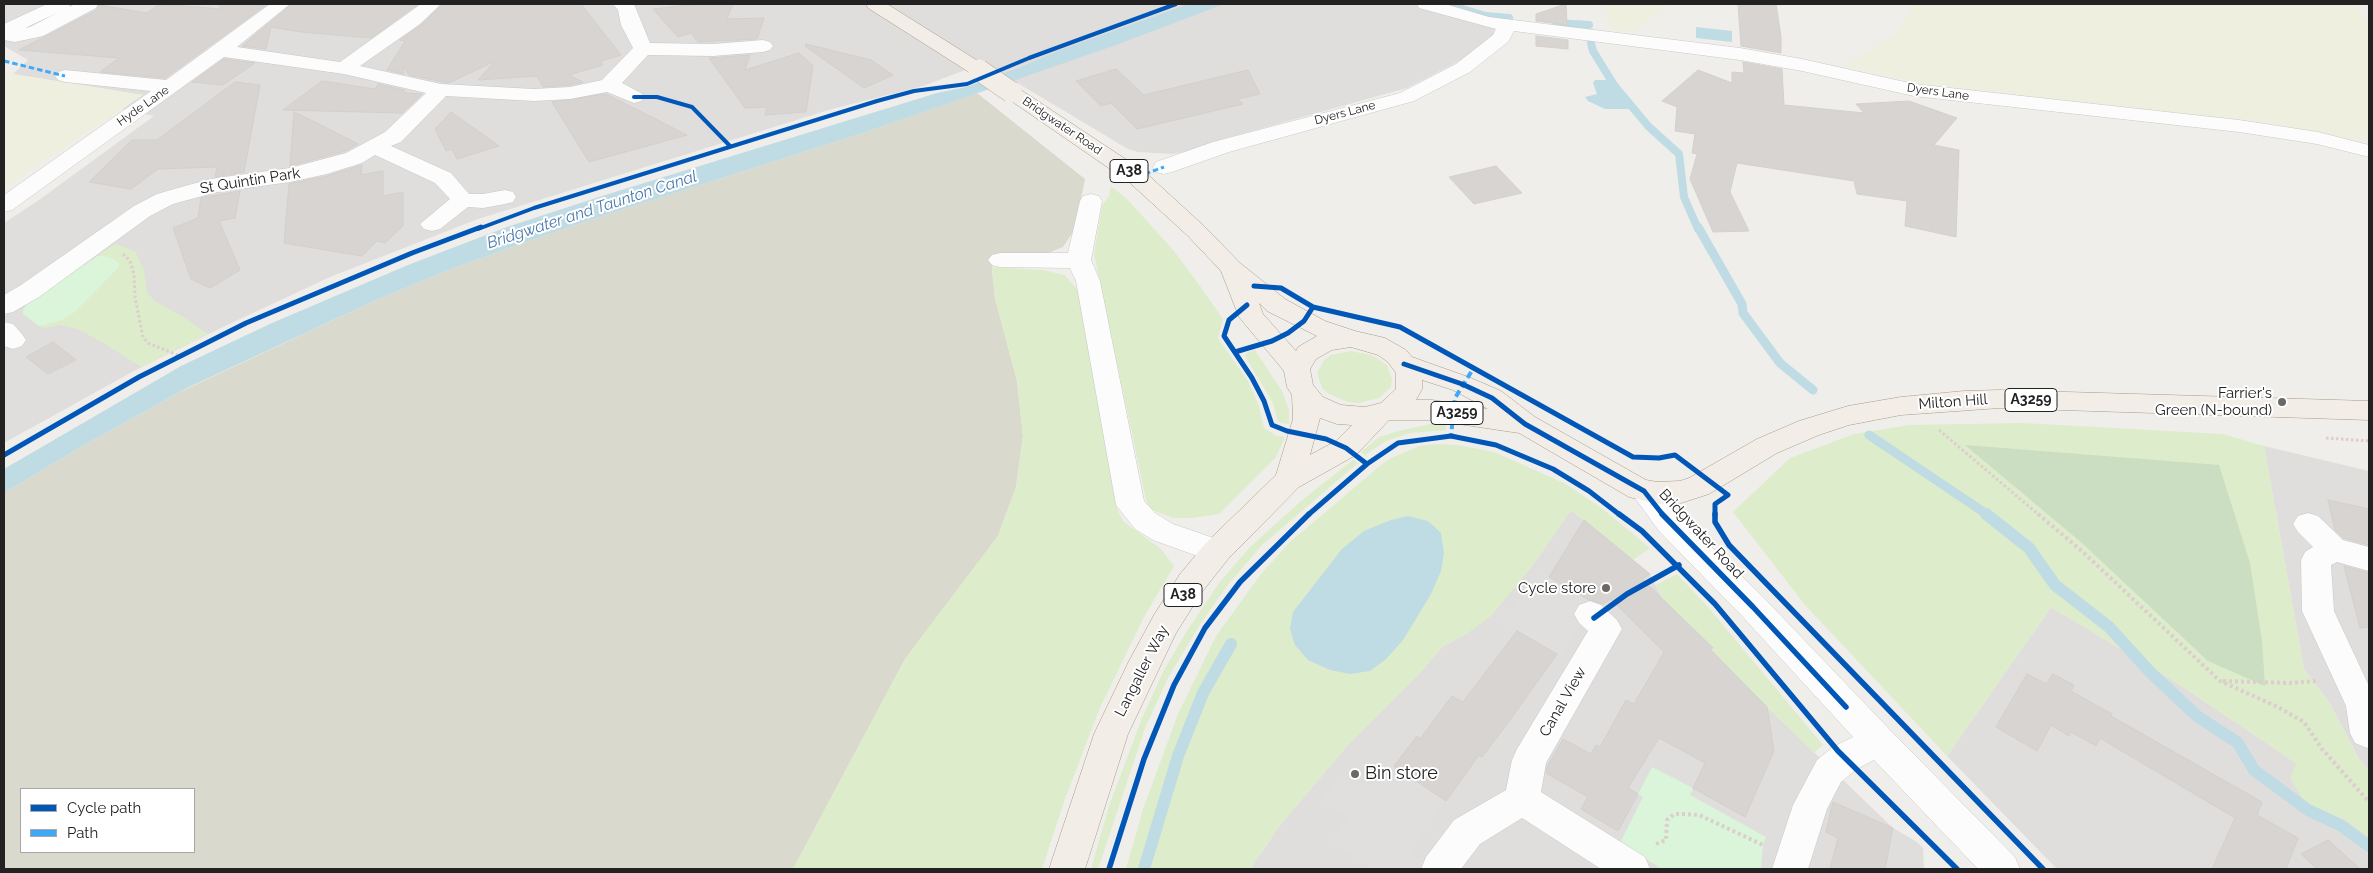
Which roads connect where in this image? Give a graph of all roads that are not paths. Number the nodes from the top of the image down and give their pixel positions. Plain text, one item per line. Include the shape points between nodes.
1 (62, 4) edge
2 (89, 4) edge
3 (280, 4) edge
4 (432, 4) edge
5 (875, 4) edge
6 (1426, 4) edge
7 (631, 5) edge
8 (1507, 26) junction
9 (763, 46) dead end
10 (643, 49) junction
11 (220, 51) junction
12 (344, 68) junction
13 (66, 76) dead end
14 (609, 85) junction
15 (170, 87) junction
16 (440, 90) junction
17 (634, 97) dead end
18 (377, 148) junction
19 (2369, 151) edge
20 (1164, 167) dead end
21 (505, 197) dead end
22 (463, 200) junction
23 (1091, 200) dead end
24 (4, 205) edge
25 (432, 235) road end
26 (1000, 260) dead end
27 (1079, 260) junction
28 (1232, 268) junction
29 (4, 306) edge
30 (1351, 339) junction
31 (1404, 364) junction
32 (1297, 369) junction
33 (1305, 396) junction
34 (2369, 411) edge
35 (1384, 412) junction
36 (1525, 424) junction
37 (1289, 480) junction
38 (1644, 491) junction
39 (2308, 524) dead end
40 (2332, 549) junction
41 (1217, 551) junction
42 (2369, 558) edge
43 (1582, 602) road end
44 (2363, 707) edge
45 (1878, 741) junction
46 (1522, 799) junction
47 (1641, 857) edge
48 (1791, 865) edge
49 (1068, 869) edge
50 (1439, 869) edge
51 (2002, 869) edge

1 - 2 street via 4,31 15,36 36,32
3 - 11 street, Hyde Lane
4 - 12 street
5 - 28 main road, Bridgwater Road / A38, bridge via 973,77 1011,92 1137,177
6 - 8 street, Dyers Lane
7 - 10 street via 631,25
8 - 19 street, Dyers Lane via 1740,54 1914,90 2239,126 2318,138
8 - 20 street, Dyers Lane via 1502,38 1463,68 1407,97 1221,147
9 - 10 street via 710,57
10 - 14 street
11 - 12 street
11 - 15 street, Hyde Lane
12 - 16 street
13 - 15 street
14 - 16 street via 534,96
14 - 17 street
15 - 24 street, Hyde Lane
16 - 18 street, St Quintin Park via 405,127
18 - 22 street via 443,178
18 - 29 street, St Quintin Park via 327,167 217,185 165,199 142,211
21 - 22 street
22 - 25 street
23 - 27 street
26 - 27 street
27 - 41 street via 1088,282 1130,504 1145,521 1163,532
28 - 30 main road, Bridgwater Road / A38 via 1276,305 1316,327
28 - 32 main road, Bridgwater Road / A38 via 1252,317
30 - 31 main road, A38 via 1376,344
30 - 32 main road, A38 via 1315,347 1306,353
31 - 35 main road, A38 via 1409,372 1409,389 1405,397
31 - 36 main road, Bridgwater Road / A3259 via 1481,392
32 - 33 main road, A38
33 - 35 main road via 1314,404 1337,414 1365,417
33 - 37 main road, Langaller Way / A38 via 1307,419
34 - 38 main road, Milton Hill / A3259 via 2321,412 2000,399 1919,404 1868,412 1809,428 1767,446 1690,489 1663,493
35 - 36 main road, Bridgwater Road / A3259 via 1432,410
35 - 37 main road, Langaller Way / A38 via 1346,448
36 - 38 main road, Bridgwater Road / A3259
37 - 41 main road, Langaller Way / A38
38 - 45 street, Bridgwater Road via 1670,523
39 - 40 street
40 - 42 street
40 - 44 street via 2316,560 2318,612
41 - 49 main road, Langaller Way / A38 via 1191,583 1140,671 1111,734
43 - 46 street, Canal View via 1606,629 1529,760
45 - 48 street via 1845,758 1829,772 1811,805
45 - 51 street, Bridgwater Road
46 - 47 street
46 - 50 street via 1467,832

